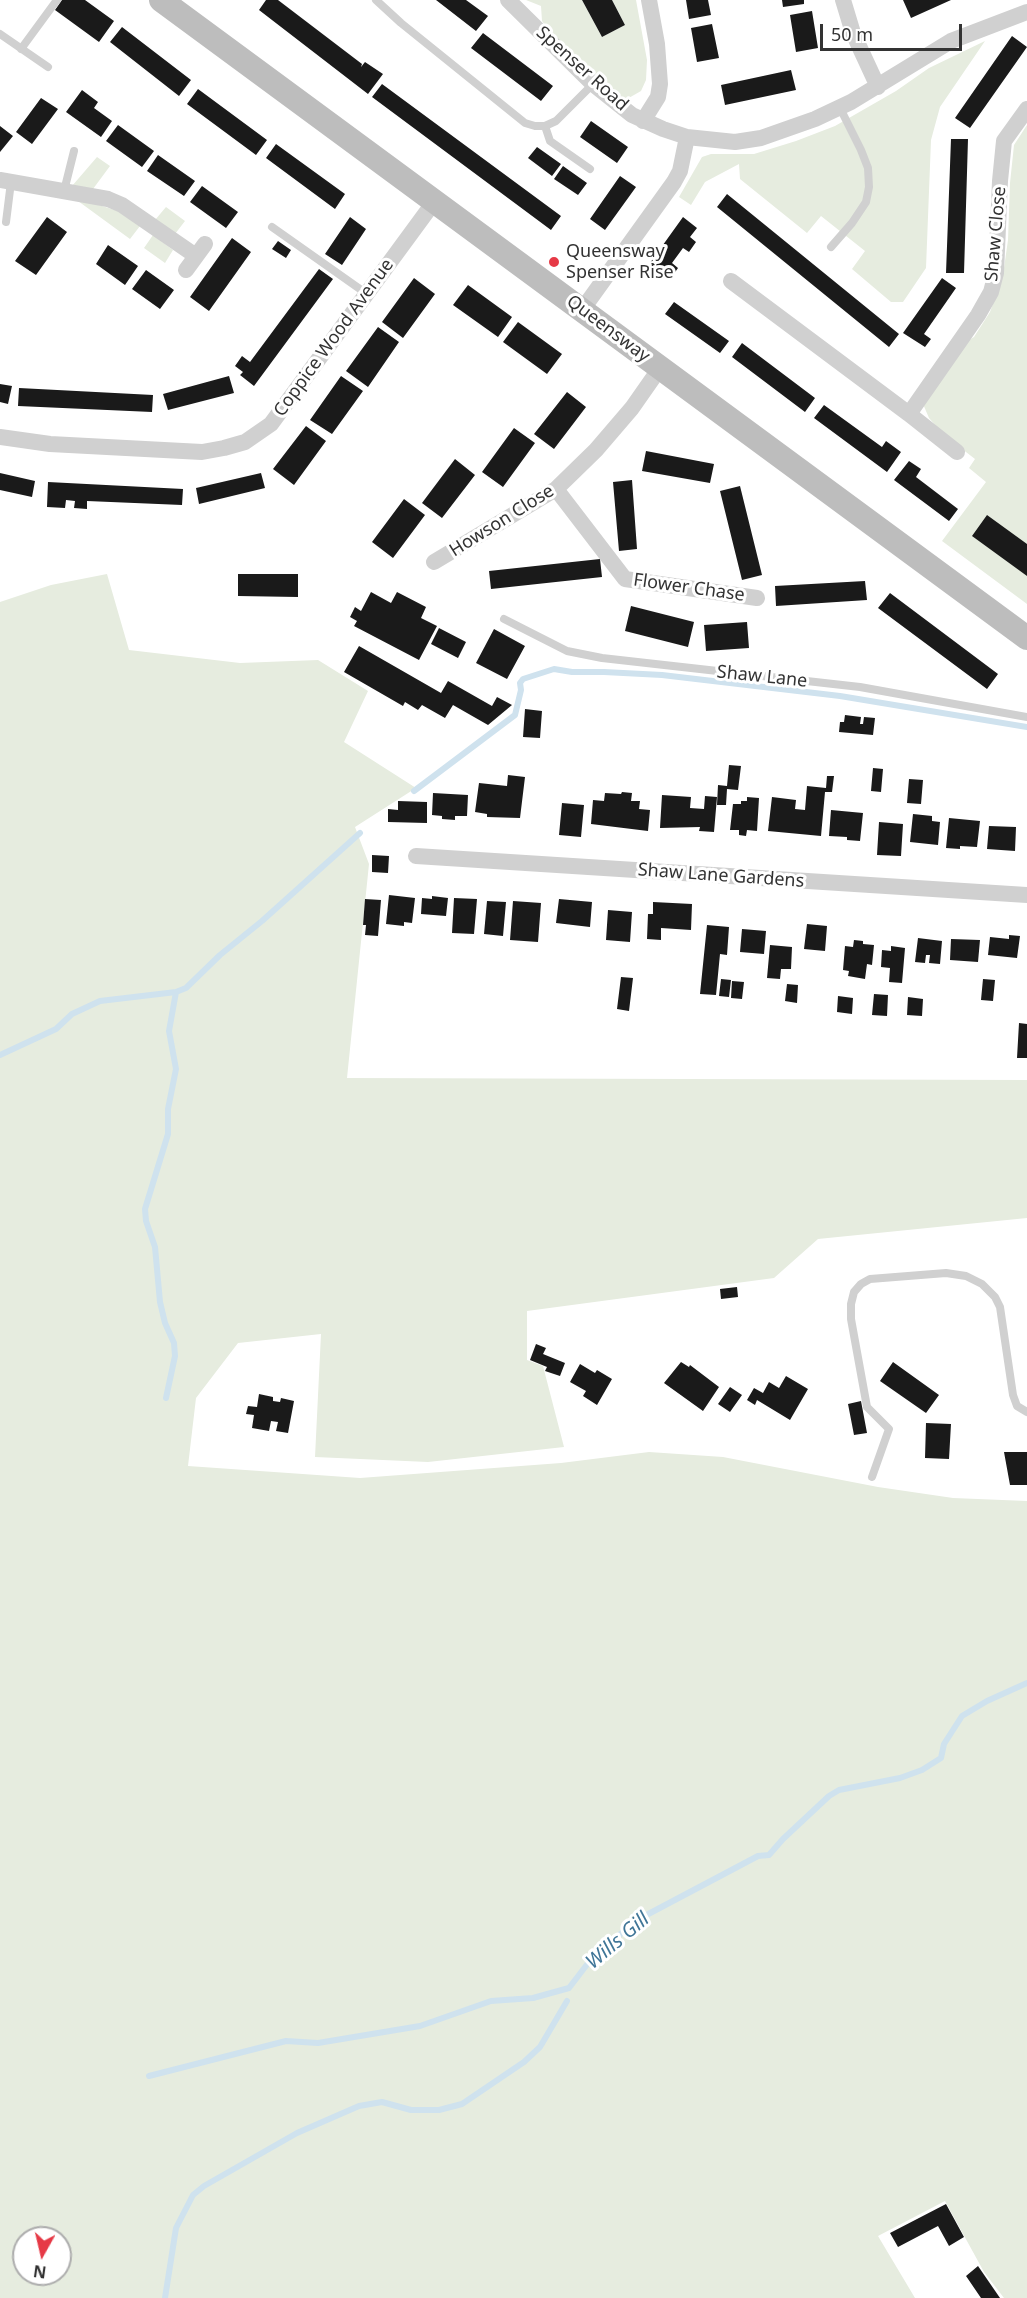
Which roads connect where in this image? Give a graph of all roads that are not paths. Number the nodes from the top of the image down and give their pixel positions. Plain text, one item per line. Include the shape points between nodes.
1 (57, 0) edge
2 (161, 0) edge
3 (376, 0) edge
4 (508, 0) edge
5 (649, 0) edge
6 (843, 0) edge
7 (1027, 13) edge
8 (0, 34) edge
9 (21, 48) junction
10 (48, 67) dead end
11 (593, 84) junction
12 (878, 87) junction
13 (840, 108) junction
14 (1027, 109) edge
15 (643, 121) junction
16 (544, 126) junction
17 (687, 137) junction
18 (74, 151) dead end
19 (590, 169) dead end
20 (6, 181) edge
21 (64, 191) junction
22 (434, 202) junction
23 (6, 222) dead end
24 (272, 227) dead end
25 (831, 247) dead end
26 (196, 257) dead end
27 (731, 281) dead end
28 (367, 294) junction
29 (582, 310) junction
30 (660, 368) junction
31 (909, 414) junction
32 (0, 437) edge
33 (957, 452) dead end
34 (556, 489) junction
35 (434, 562) dead end
36 (757, 598) dead end
37 (504, 619) dead end
38 (1027, 638) edge
39 (1027, 717) edge
40 (416, 856) dead end
41 (1027, 896) edge
42 (1027, 1412) edge
43 (872, 1477) dead end

1 - 9 lane
2 - 22 street, Queensway
3 - 16 lane via 525,123
4 - 11 street, Spenser Road
5 - 15 street via 660,84 658,97
6 - 12 street via 853,33
7 - 12 street, Spenser Road via 951,41
8 - 9 lane
9 - 10 lane
11 - 15 street, Spenser Road
11 - 16 lane via 556,121
12 - 13 street, Spenser Road
13 - 17 street, Spenser Road via 761,138 735,142
13 - 25 lane via 868,168 869,188 866,202
14 - 31 street, Shaw Close via 1004,141 996,273 991,292
15 - 17 street, Spenser Road
16 - 19 lane via 550,141
17 - 29 street via 674,182
18 - 21 lane
20 - 21 street
20 - 23 lane
21 - 26 street via 122,205
22 - 28 street, Coppice Wood Avenue
22 - 29 street, Queensway
24 - 28 lane
27 - 31 street
28 - 32 street, Coppice Wood Avenue via 271,424 245,442 192,451 50,444
29 - 30 street, Queensway
30 - 34 street, Howson Close via 596,450
30 - 38 street, Queensway
31 - 33 street
34 - 35 street, Howson Close
34 - 36 street, Flower Chase via 625,579
37 - 39 lane, Shaw Lane via 567,651 602,658 860,687
40 - 41 street, Shaw Lane Gardens
42 - 43 lane via 1017,1406 1013,1395 1000,1307 982,1284 966,1276 946,1274 870,1279 854,1292 850,1304 867,1407 889,1429

